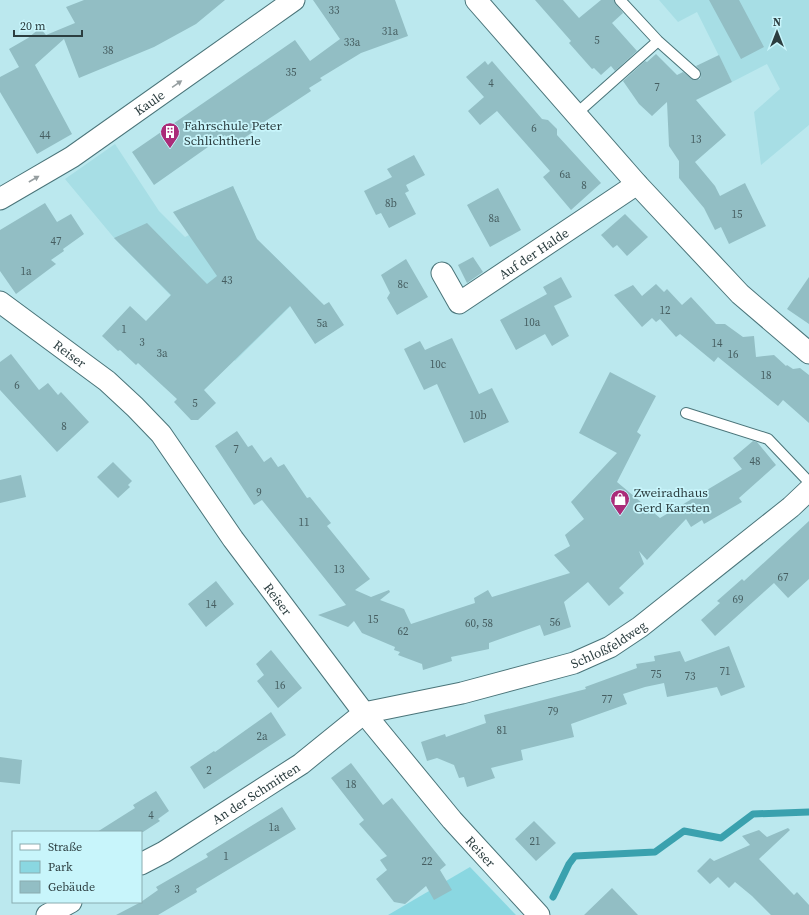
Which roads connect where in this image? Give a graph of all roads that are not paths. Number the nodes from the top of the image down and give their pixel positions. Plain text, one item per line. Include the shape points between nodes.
1 (294, 0) edge
2 (476, 0) edge
3 (620, 0) edge
4 (658, 41) junction
5 (695, 74) dead end
6 (576, 114) junction
7 (637, 184) junction
8 (0, 199) edge
9 (442, 273) dead end
10 (0, 302) edge
11 (809, 353) edge
12 (686, 413) dead end
13 (809, 482) edge
14 (809, 490) edge
15 (364, 714) junction
16 (142, 863) edge
17 (69, 903) edge
18 (47, 915) edge
19 (539, 915) edge

8 -> 1 street, Kaule via 72,157
2 - 6 street
3 - 4 lane
4 - 5 lane
4 - 6 lane
6 - 7 street
7 - 9 street, Auf der Halde via 459,303
7 - 11 street via 740,294
10 - 15 street, Reiser via 107,381 161,434 233,539
12 - 13 lane via 768,439
14 - 15 street, Schloßfeldweg via 640,627 610,647 574,663 462,693
15 - 16 street, An der Schmitten via 301,764
15 - 19 street, Reiser via 452,820
17 - 18 street

